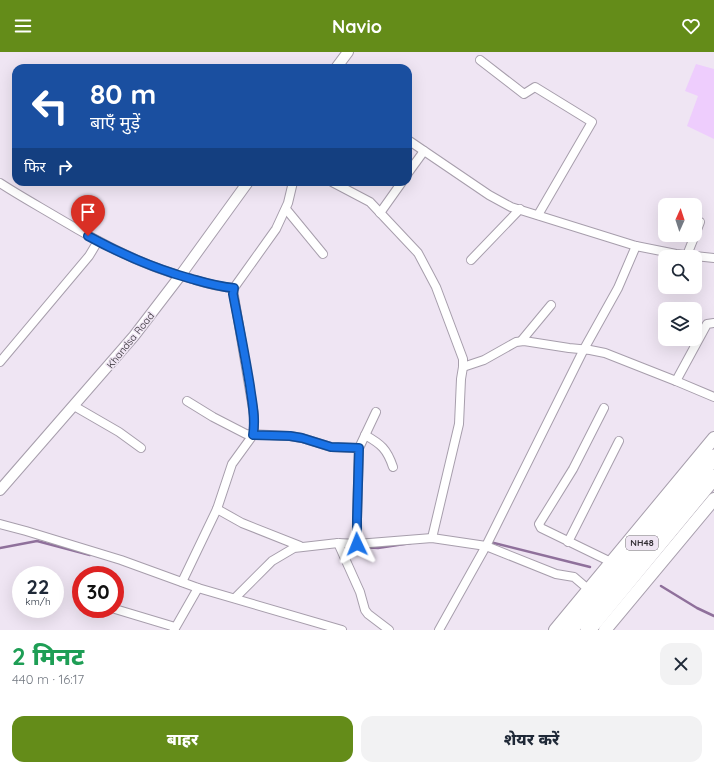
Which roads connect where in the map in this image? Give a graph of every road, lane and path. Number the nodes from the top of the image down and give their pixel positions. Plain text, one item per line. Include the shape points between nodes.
1 (348, 52) edge
2 (480, 60) dead end
3 (339, 64) edge
4 (412, 143) edge
5 (424, 151) junction
6 (412, 168) edge
7 (0, 183) edge
8 (245, 186) edge
9 (292, 186) edge
10 (340, 186) edge
11 (399, 186) edge
12 (286, 209) junction
13 (520, 209) junction
14 (380, 213) junction
15 (538, 215) junction
16 (98, 242) junction
17 (636, 246) junction
18 (659, 250) edge
19 (323, 254) dead end
20 (702, 257) edge
21 (714, 258) edge
22 (471, 260) dead end
23 (180, 276) junction
24 (234, 288) junction
25 (551, 305) dead end
26 (714, 323) edge
27 (522, 340) junction
28 (584, 349) junction
29 (0, 362) edge
30 (463, 367) junction
31 (676, 381) junction
32 (714, 397) edge
33 (187, 401) dead end
34 (74, 406) junction
35 (604, 408) dead end
36 (376, 412) dead end
37 (253, 435) junction
38 (365, 435) junction
39 (714, 438) edge
40 (619, 441) dead end
41 (141, 448) dead end
42 (359, 448) junction
43 (714, 457) edge
44 (393, 467) dead end
45 (714, 477) edge
46 (0, 490) edge
47 (714, 499) edge
48 (217, 509) junction
49 (0, 524) edge
50 (432, 538) junction
51 (568, 542) junction
52 (338, 543) junction
53 (357, 544) junction
54 (300, 546) junction
55 (486, 546) junction
56 (611, 562) junction
57 (182, 582) junction
58 (198, 588) junction
59 (588, 589) junction
60 (234, 598) junction
61 (579, 609) junction
62 (124, 612) edge
63 (174, 628) edge
64 (386, 629) edge
65 (342, 630) edge
66 (439, 630) edge
67 (555, 630) edge
68 (570, 630) edge
69 (588, 630) edge
70 (605, 630) edge

1 - 3 street
2 - 15 street via 524,94 535,87 592,122
4 - 5 street
5 - 6 street
5 - 13 street via 502,203
7 - 16 street
8 - 23 street, Khandsa Road
9 - 12 street
10 - 14 street via 370,202
11 - 14 street
12 - 19 street
12 - 24 street via 276,229
13 - 15 street
13 - 22 street
14 - 30 street via 413,247 429,273 463,360
15 - 17 street
16 - 23 street via 142,263
16 - 29 street
17 - 18 street
17 - 28 street via 618,288
20 - 21 street
23 - 24 street
23 - 34 street, Khandsa Road via 134,336
24 - 37 street via 254,415
25 - 27 street
26 - 31 street via 707,324
27 - 28 street
27 - 30 street via 484,360
28 - 31 street via 605,353
28 - 55 street
30 - 50 street via 459,424
31 - 32 street
33 - 37 street via 239,431
34 - 41 street
34 - 46 street, Khandsa Road
35 - 51 street via 573,469 539,523 541,528
36 - 38 street
37 - 42 street via 290,436 331,447
37 - 48 street via 232,464
38 - 42 street
38 - 44 street via 383,447
39 - 56 main road
40 - 51 street
42 - 53 street
43 - 61 highway, NH48
45 - 69 highway, NH48
47 - 70 main road
48 - 54 street via 242,523
48 - 57 street
49 - 57 street via 121,560
50 - 53 street
50 - 55 street
51 - 56 street
52 - 53 street
52 - 54 street
52 - 64 street via 368,614
54 - 60 street via 272,561
55 - 59 street via 558,575 576,578
55 - 66 street
56 - 59 main road
57 - 58 street
58 - 60 street
58 - 63 street
59 - 61 main road
60 - 65 street
61 - 67 main road
61 - 68 highway, NH48
62 - 63 street

